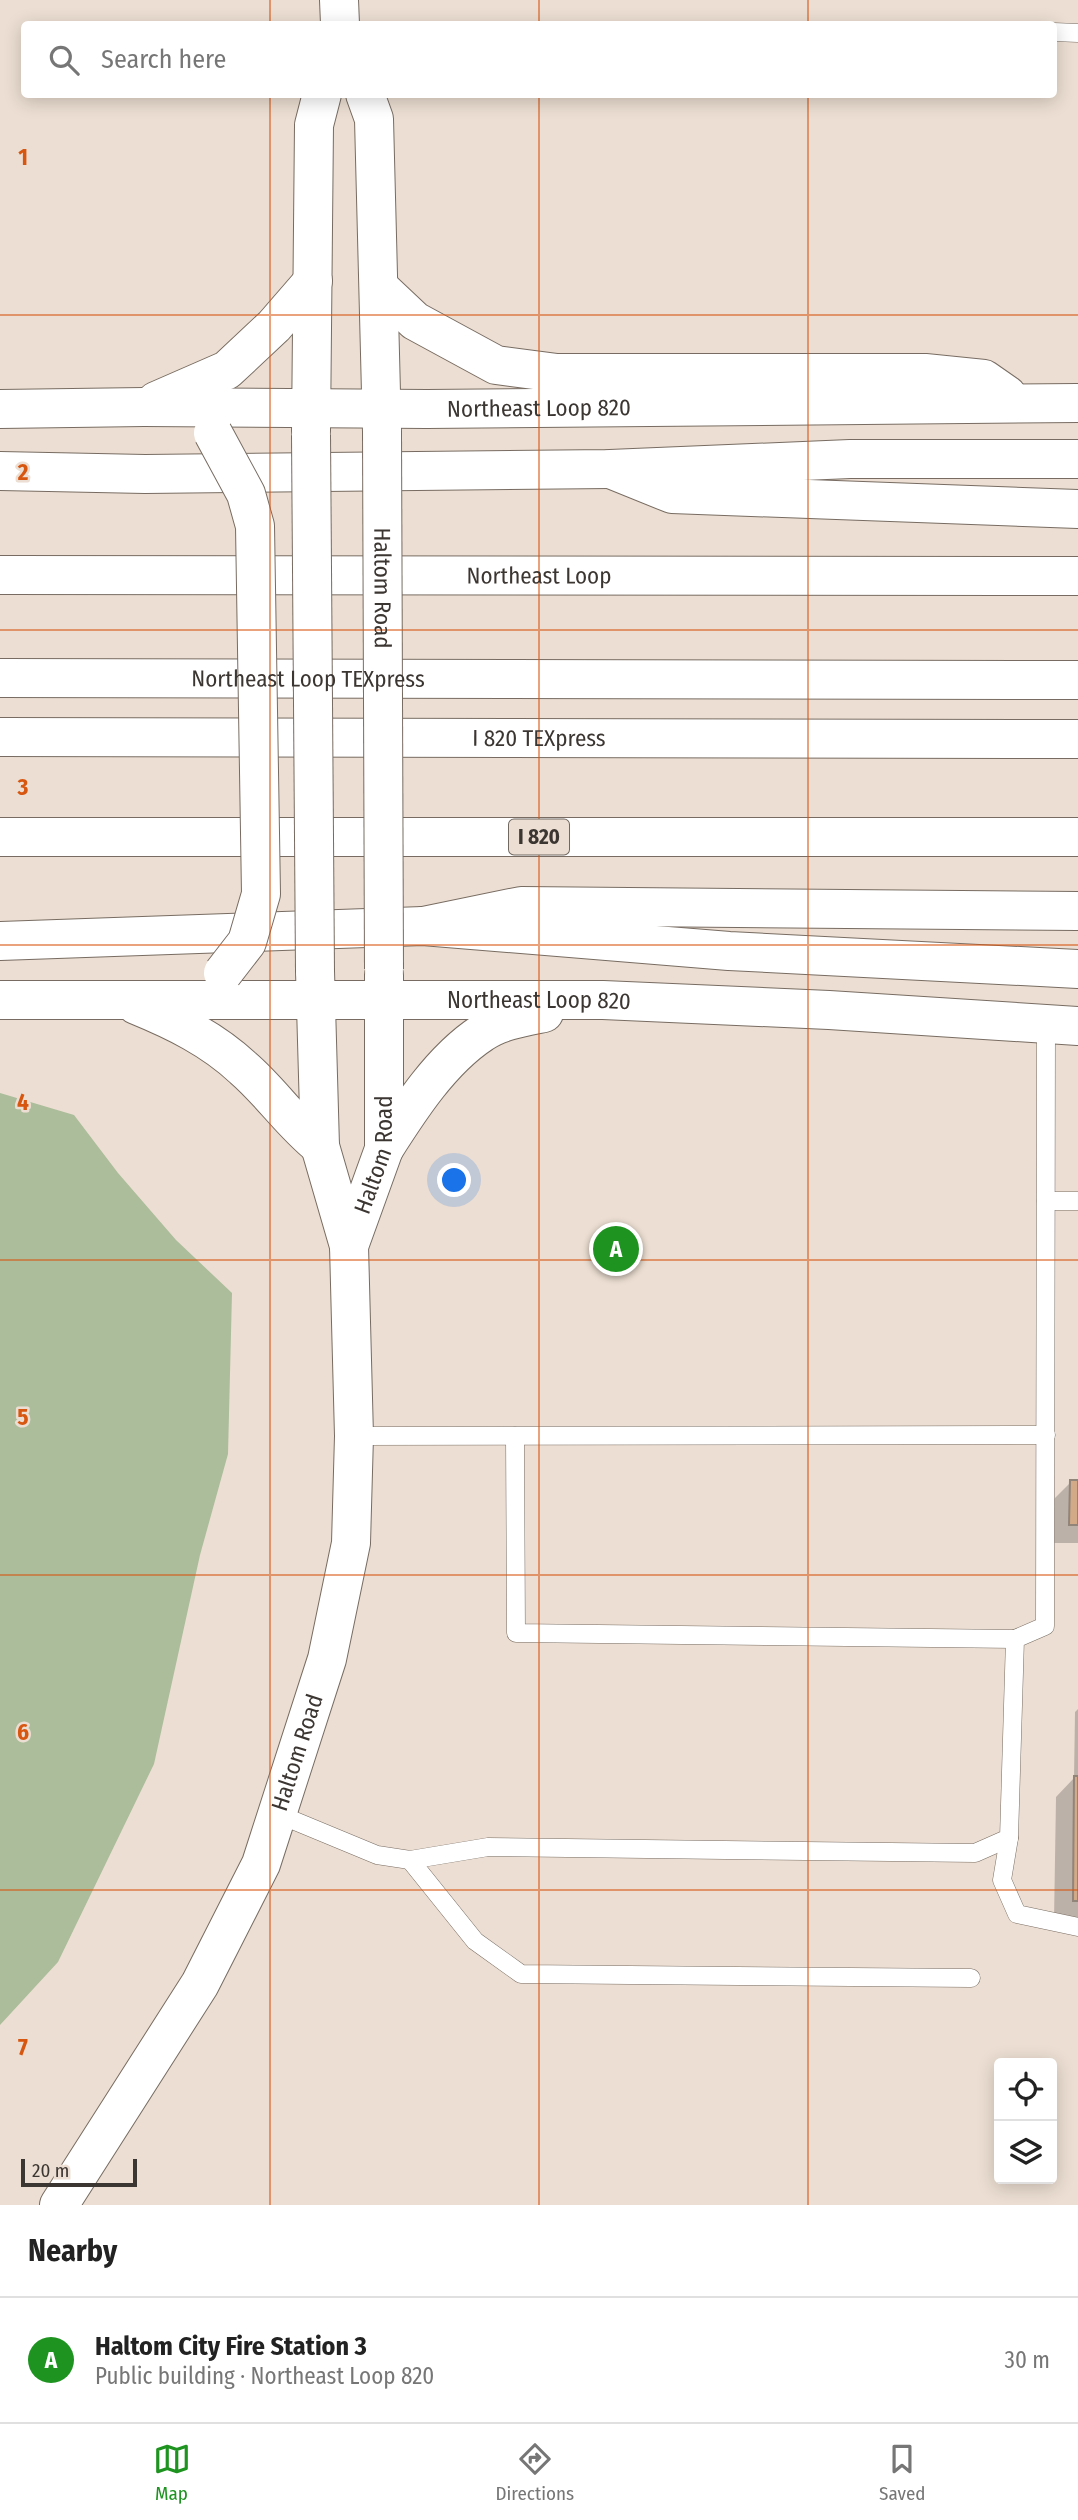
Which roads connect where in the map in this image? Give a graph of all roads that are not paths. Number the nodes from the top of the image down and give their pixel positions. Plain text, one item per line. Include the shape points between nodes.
1 (339, 0) edge
2 (340, 21) edge
3 (1057, 32) edge
4 (1078, 33) edge
5 (321, 98) edge
6 (366, 98) edge
7 (313, 281) junction
8 (380, 288) junction
9 (1017, 403) junction
10 (1078, 403) edge
11 (144, 407) junction
12 (0, 409) edge
13 (382, 420) junction
14 (311, 421) junction
15 (1078, 459) edge
16 (610, 469) junction
17 (0, 471) edge
18 (1078, 509) edge
19 (0, 575) edge
20 (1078, 576) edge
21 (0, 678) edge
22 (1078, 680) edge
23 (0, 737) edge
24 (1078, 739) edge
25 (0, 837) edge
26 (1078, 837) edge
27 (1078, 911) edge
28 (423, 926) junction
29 (0, 941) edge
30 (1078, 969) edge
31 (384, 984) junction
32 (315, 985) junction
33 (178, 999) junction
34 (0, 1000) edge
35 (121, 1000) junction
36 (603, 1000) junction
37 (1062, 1026) edge
38 (320, 1146) junction
39 (384, 1149) junction
40 (1046, 1201) junction
41 (1078, 1202) edge
42 (349, 1246) junction
43 (1046, 1434) junction
44 (354, 1436) junction
45 (515, 1436) junction
46 (1015, 1639) junction
47 (278, 1814) junction
48 (1009, 1838) junction
49 (410, 1860) junction
50 (1078, 1927) edge
51 (971, 1978) dead end
52 (59, 2205) edge

1 - 2 main road
3 - 4 lane
5 - 7 main road, Haltom Road via 314,125
6 - 8 main road, Haltom Road via 374,119
7 - 11 main road via 227,370
7 - 14 main road, Haltom Road
8 - 9 main road via 415,321 496,365 557,373 925,373 984,379
8 - 13 main road, Haltom Road
9 - 10 main road, Northeast Loop 820
9 - 13 main road, Northeast Loop 820
11 - 12 main road, Northeast Loop 820
11 - 14 main road, Northeast Loop 820
11 - 33 main road, bridge via 212,433 246,494 255,526 261,894 247,942 223,973
13 - 14 main road, Northeast Loop 820
13 - 31 main road, Haltom Road, bridge
14 - 32 main road, Haltom Road, bridge
15 - 16 main road via 850,459
16 - 17 main road
16 - 18 main road via 672,494
19 - 20 main road, Northeast Loop
21 - 22 main road, Northeast Loop TEXpress
23 - 24 main road, I 820 TEXpress
25 - 26 main road, I 820
27 - 28 main road via 521,906
28 - 29 main road
28 - 30 main road via 729,951
31 - 32 main road, Northeast Loop 820
31 - 36 main road, Northeast Loop 820
31 - 39 main road, Haltom Road
32 - 33 main road, Northeast Loop 820
32 - 38 main road, Haltom Road
33 - 35 main road, Northeast Loop 820
34 - 35 main road, Northeast Loop 820
35 - 38 main road via 211,1042 245,1069
36 - 37 main road, Northeast Loop 820
36 - 39 main road via 520,1018 483,1032 445,1066
37 - 40 lane
38 - 42 main road, Haltom Road
39 - 42 main road, Haltom Road
40 - 41 lane
40 - 43 lane
42 - 44 main road, Haltom Road
43 - 45 lane
43 - 46 lane via 1045,1626
44 - 45 lane
44 - 47 main road, Haltom Road via 351,1543 327,1659
45 - 46 lane via 516,1633
46 - 48 lane
47 - 49 lane via 377,1855
47 - 52 main road, Haltom Road via 261,1864 200,1984
48 - 49 lane via 975,1853 488,1847
48 - 50 lane via 1002,1880 1017,1914
49 - 51 lane via 475,1941 521,1974

